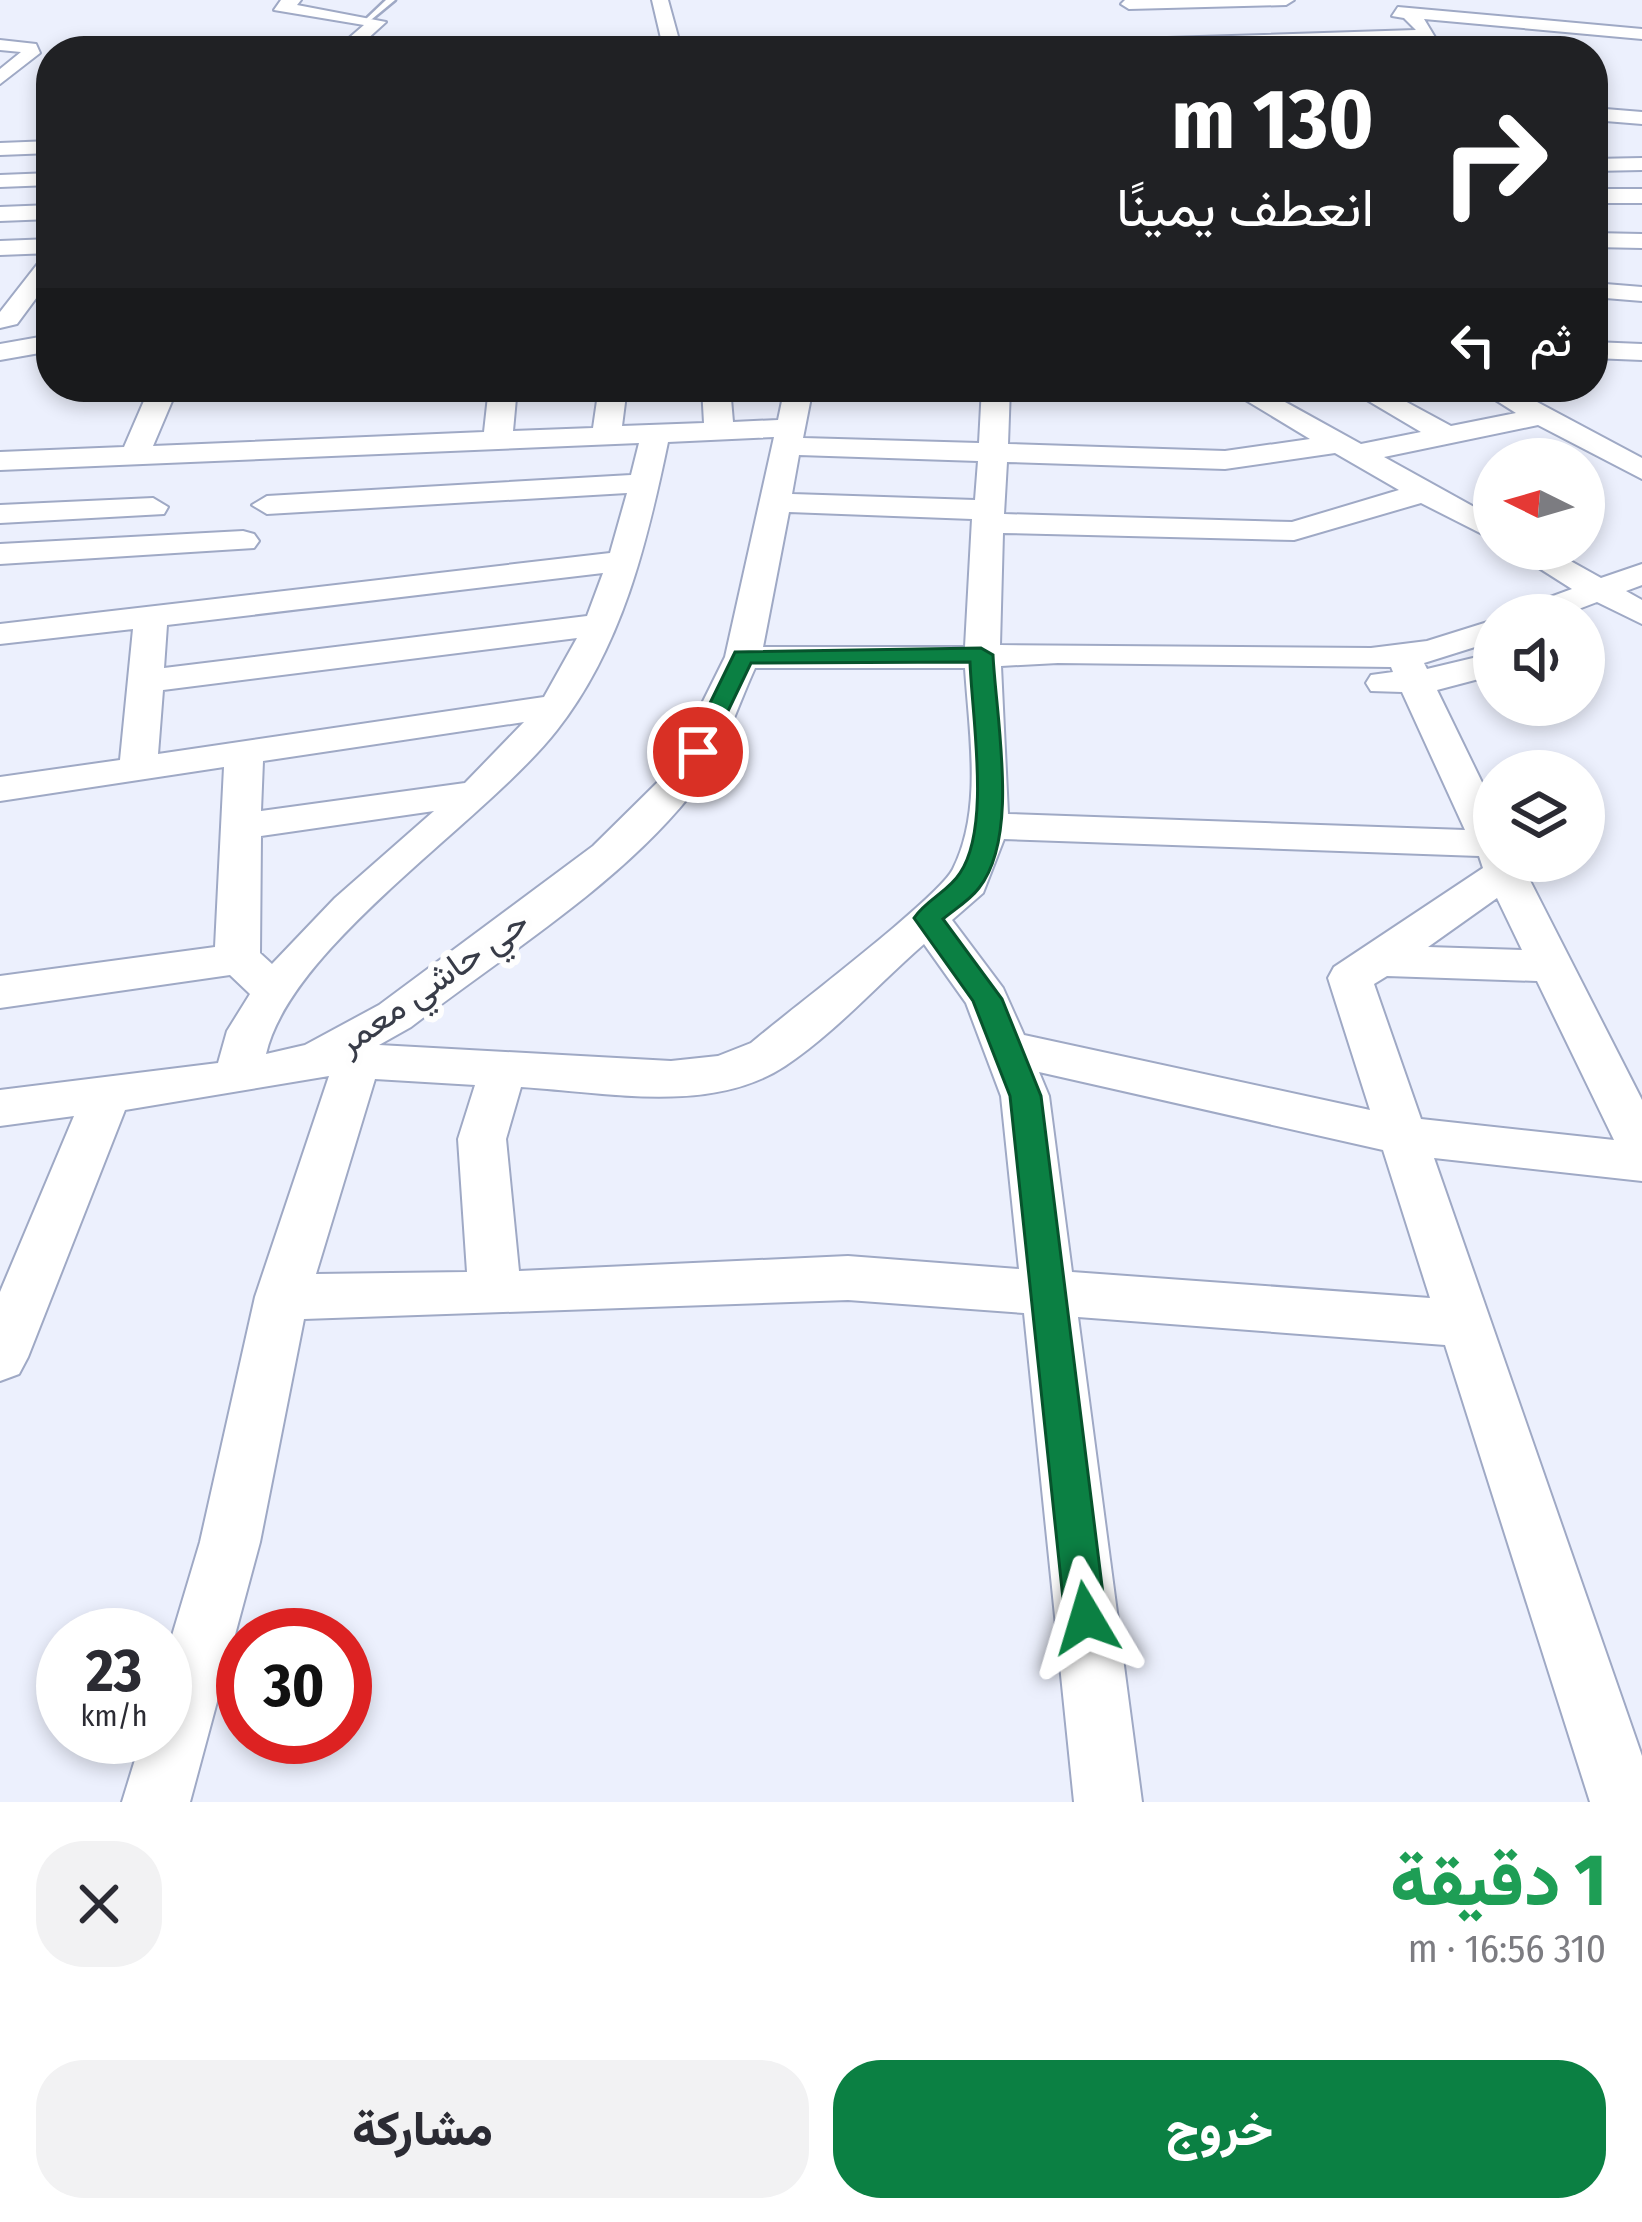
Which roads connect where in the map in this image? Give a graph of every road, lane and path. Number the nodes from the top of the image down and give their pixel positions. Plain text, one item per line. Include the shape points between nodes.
1 (292, 0) edge
2 (391, 0) edge
3 (660, 0) edge
4 (1286, 0) edge
5 (1383, 0) edge
6 (1127, 2) edge
7 (1418, 9) edge
8 (369, 17) junction
9 (1321, 18) dead end
10 (1148, 24) junction
11 (1642, 34) edge
12 (363, 36) edge
13 (669, 36) edge
14 (1160, 36) edge
15 (1408, 36) edge
16 (0, 45) edge
17 (0, 78) edge
18 (1608, 115) edge
19 (1642, 118) edge
20 (1642, 136) edge
21 (1608, 137) edge
22 (36, 147) edge
23 (0, 148) edge
24 (1642, 164) edge
25 (1608, 165) edge
26 (36, 180) edge
27 (0, 181) edge
28 (1608, 196) edge
29 (1642, 196) edge
30 (36, 213) edge
31 (0, 214) edge
32 (1608, 240) edge
33 (1642, 241) edge
34 (36, 247) edge
35 (0, 248) edge
36 (36, 282) edge
37 (1608, 291) edge
38 (1642, 294) edge
39 (3, 325) edge
40 (36, 346) edge
41 (1608, 351) edge
42 (0, 352) edge
43 (1642, 352) edge
44 (160, 402) edge
45 (502, 402) edge
46 (611, 402) edge
47 (717, 402) edge
48 (795, 402) edge
49 (996, 402) edge
50 (1264, 402) edge
51 (1388, 402) edge
52 (1516, 402) edge
53 (1541, 416) junction
54 (719, 429) junction
55 (656, 431) junction
56 (607, 434) junction
57 (1448, 435) junction
58 (787, 437) junction
59 (498, 438) junction
60 (1347, 449) junction
61 (995, 453) junction
62 (148, 454) junction
63 (0, 461) edge
64 (1642, 470) edge
65 (644, 482) junction
66 (1425, 492) junction
67 (773, 502) junction
68 (267, 505) dead end
69 (153, 507) junction
70 (0, 514) edge
71 (985, 516) junction
72 (1473, 519) edge
73 (243, 541) dead end
74 (144, 546) junction
75 (0, 554) edge
76 (622, 561) junction
77 (1563, 570) edge
78 (1642, 574) edge
79 (1598, 590) junction
80 (1587, 594) edge
81 (1638, 608) edge
82 (151, 616) junction
83 (1605, 619) edge
84 (600, 625) junction
85 (0, 634) edge
86 (1473, 640) edge
87 (743, 657) junction
88 (974, 659) junction
89 (1473, 666) edge
90 (1411, 670) junction
91 (145, 681) junction
92 (556, 706) junction
93 (244, 752) junction
94 (138, 768) junction
95 (0, 789) edge
96 (477, 793) junction
97 (1473, 803) edge
98 (241, 826) junction
99 (989, 826) junction
100 (1473, 855) edge
101 (1473, 879) edge
102 (1510, 882) edge
103 (928, 918) junction
104 (240, 959) junction
105 (1379, 961) junction
106 (1552, 966) junction
107 (274, 991) junction
108 (0, 992) edge
109 (1006, 1048) junction
110 (337, 1060) junction
111 (503, 1069) junction
112 (238, 1078) junction
113 (106, 1095) junction
114 (0, 1108) edge
115 (1398, 1135) junction
116 (1642, 1148) edge
117 (1642, 1162) edge
118 (495, 1294) junction
119 (1047, 1295) junction
120 (282, 1297) junction
121 (1460, 1323) junction
122 (0, 1357) edge
123 (1629, 1794) edge
124 (157, 1802) edge
125 (1108, 1802) edge

1 - 8 street via 280,7
2 - 8 lane
3 - 13 street
4 - 6 street
5 - 7 street via 1382,7
6 - 10 street
7 - 11 street via 1532,33
7 - 15 street via 1430,35
8 - 12 street via 378,22
9 - 10 street
10 - 14 street
16 - 17 street via 31,53
18 - 19 street
20 - 21 street
22 - 23 street
24 - 25 street
26 - 27 street
28 - 29 street
30 - 31 street
32 - 33 street
34 - 35 street
36 - 39 street
37 - 38 street
40 - 42 street
41 - 43 street
44 - 62 street
45 - 59 street
46 - 56 street
47 - 54 street
48 - 58 street, حي حاشي معمر
49 - 61 street
50 - 60 street
51 - 57 street
52 - 53 street
53 - 57 street
53 - 64 street
54 - 55 street
54 - 58 street
55 - 56 street
55 - 65 street
56 - 59 street
57 - 60 street
58 - 61 street
58 - 67 street, حي حاشي معمر
59 - 62 street
60 - 61 street via 1252,460
60 - 66 street
61 - 71 street
62 - 63 street
62 - 69 street
65 - 68 street
65 - 76 street
66 - 71 street via 1294,531
66 - 72 street
67 - 71 street
67 - 87 street, حي حاشي معمر
69 - 70 street
69 - 74 street
71 - 88 street
73 - 74 street
74 - 75 street
76 - 82 street
76 - 84 street
77 - 79 street
78 - 79 street
79 - 80 street
79 - 81 street
81 - 83 street
82 - 85 street
82 - 91 street
84 - 91 street
84 - 92 street
86 - 90 street
87 - 88 street
87 - 110 street, حي حاشي معمر via 686,776 607,855
88 - 90 street
88 - 99 street
89 - 90 street
90 - 97 street
91 - 94 street
92 - 93 street
92 - 96 street
93 - 94 street
93 - 98 street
94 - 95 street
96 - 98 street
96 - 107 street
98 - 104 street
99 - 100 street
99 - 103 street via 968,883
101 - 105 street
102 - 106 street
103 - 109 street via 987,999
103 - 111 street via 767,1055 723,1073
104 - 107 street
104 - 108 street
105 - 106 street
105 - 115 street via 1350,978
106 - 116 street
107 - 112 street via 250,1030
109 - 115 street
109 - 119 street via 1025,1096
110 - 111 street
110 - 112 street, حي حاشي معمر
110 - 120 street
111 - 118 street via 482,1139
112 - 113 street, حي حاشي معمر
113 - 114 street, حي حاشي معمر
113 - 122 street
115 - 117 street
115 - 121 street
118 - 119 street via 848,1278
118 - 120 street
119 - 121 street
119 - 125 street
120 - 124 street via 230,1542
121 - 123 street

